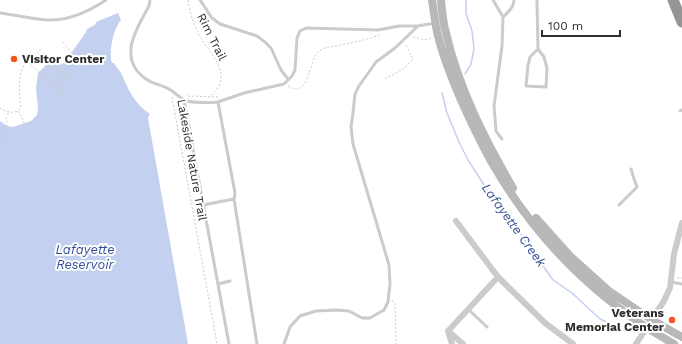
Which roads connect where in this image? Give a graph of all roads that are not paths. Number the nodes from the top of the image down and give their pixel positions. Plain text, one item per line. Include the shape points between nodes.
1 (106, 0) edge
2 (150, 0) edge
3 (200, 0) edge
4 (432, 0) edge
5 (441, 0) edge
6 (493, 0) edge
7 (514, 0) edge
8 (537, 0) edge
9 (673, 0) edge
10 (0, 14) edge
11 (503, 17) junction
12 (682, 22) edge
13 (435, 23) junction
14 (418, 26) junction
15 (450, 49) junction
16 (538, 49) junction
17 (288, 79) junction
18 (184, 98) junction
19 (218, 102) junction
20 (502, 139) dead end
21 (631, 168) dead end
22 (234, 199) junction
23 (203, 205) junction
24 (620, 206) dead end
25 (456, 221) dead end
26 (682, 223) edge
27 (498, 277) junction
28 (230, 281) dead end
29 (671, 282) junction
30 (218, 284) junction
31 (682, 284) edge
32 (468, 309) junction
33 (652, 320) junction
34 (488, 327) dead end
35 (646, 328) junction
36 (448, 331) junction
37 (682, 337) edge
38 (638, 343) edge
39 (229, 344) edge
40 (257, 344) edge
41 (284, 344) edge
42 (452, 344) edge
43 (463, 344) edge
44 (574, 344) edge
45 (674, 344) edge

1 - 10 lane via 78,15 62,19 42,20
2 - 18 lane via 132,39 132,59 139,74
3 - 17 lane via 212,18 220,24 257,36 265,42
4 - 13 main road
5 - 13 lane
5 - 15 main road
6 - 11 lane
7 - 11 lane via 509,12
8 - 16 lane
9 - 12 highway
11 - 20 lane via 494,106 496,131
13 - 14 lane
13 - 15 lane
13 - 35 main road via 457,92 491,162 510,193 565,262 604,298
14 - 17 lane via 378,30 306,28 300,31 297,38 295,70
14 - 41 lane via 376,62 359,86 355,94 351,126 353,144 389,265 388,302 384,310 370,318 362,318 349,311 336,310 316,311 300,316 290,327
15 - 33 main road via 469,104 513,188 540,224 570,256 608,291
16 - 16 lane via 547,68 546,87 526,86 530,57
17 - 19 lane via 284,84
18 - 19 lane
18 - 23 lane
19 - 22 lane
21 - 24 lane via 637,187
22 - 23 lane
22 - 40 lane
23 - 30 lane
25 - 27 street
26 - 29 street via 674,254
27 - 32 street
27 - 44 street via 545,323
28 - 30 lane
29 - 31 lane
29 - 33 street via 664,301
30 - 39 lane
32 - 34 lane
32 - 36 street
33 - 35 street
33 - 37 main road
35 - 38 street
35 - 45 main road
36 - 42 street
36 - 43 street

